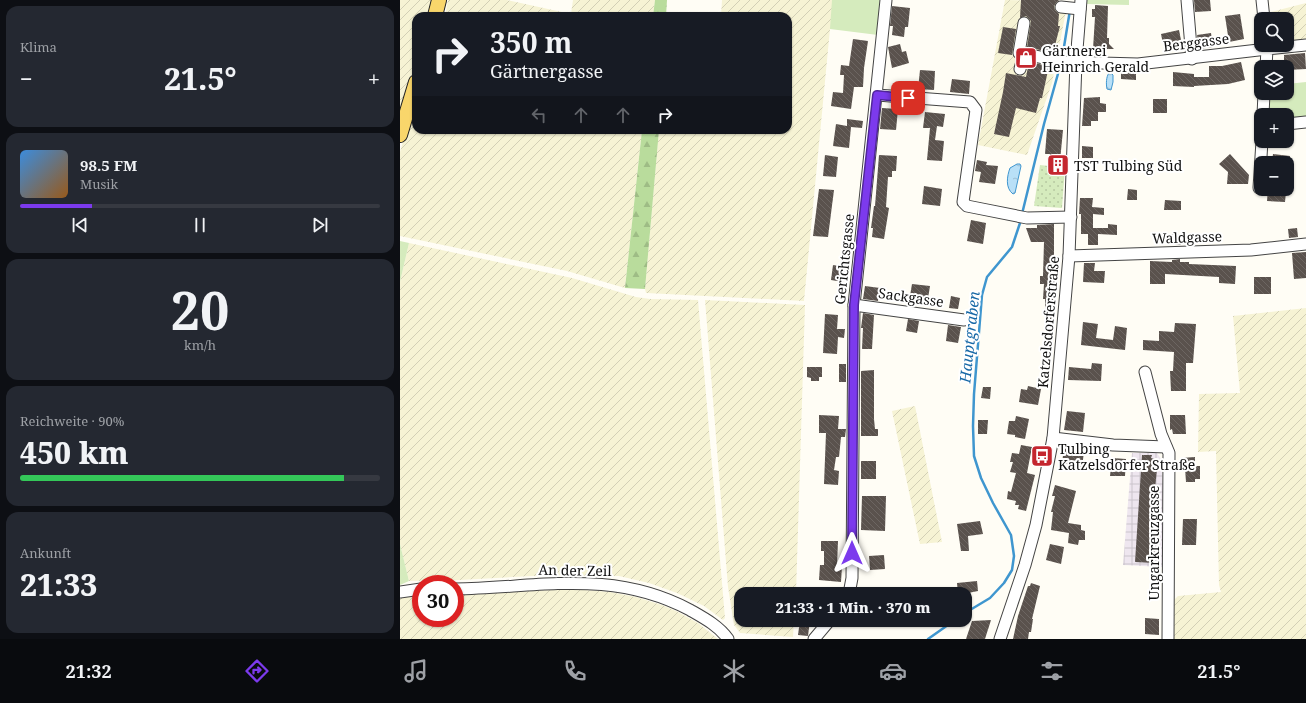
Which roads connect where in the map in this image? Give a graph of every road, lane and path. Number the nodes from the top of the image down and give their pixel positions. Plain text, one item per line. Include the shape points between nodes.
1 (439, 0) edge
2 (886, 0) edge
3 (1187, 0) edge
4 (1262, 0) edge
5 (1078, 6) edge
6 (1061, 7) dead end
7 (436, 12) edge
8 (1263, 12) edge
9 (1024, 23) dead end
10 (1306, 45) edge
11 (1294, 46) edge
12 (1254, 49) edge
13 (1024, 54) junction
14 (1192, 58) junction
15 (1076, 62) junction
16 (1020, 69) dead end
17 (412, 95) edge
18 (877, 95) junction
19 (1306, 122) edge
20 (1294, 123) edge
21 (400, 135) edge
22 (1071, 217) junction
23 (1306, 244) edge
24 (1069, 256) junction
25 (854, 305) junction
26 (964, 320) dead end
27 (1145, 372) dead end
28 (1053, 438) junction
29 (1166, 447) junction
30 (850, 587) edge
31 (464, 588) edge
32 (412, 590) edge
33 (400, 592) edge
34 (824, 627) edge
35 (728, 639) edge
36 (814, 639) edge
37 (1000, 639) edge
38 (1168, 639) edge

1 - 7 main road
2 - 18 street, Gerichtsgasse
3 - 14 street
4 - 8 street
5 - 6 street
5 - 15 street, Katzelsdorferstraße
9 - 13 street via 1019,53
10 - 11 street, Berggasse
12 - 14 street, Berggasse
13 - 15 street, Berggasse
13 - 16 street
14 - 15 street, Berggasse via 1138,64
15 - 22 street, Katzelsdorferstraße
17 - 21 main road
18 - 22 street via 970,102 976,110 963,202 967,206 1027,218
18 - 25 street, Gerichtsgasse
19 - 20 street
22 - 24 street, Katzelsdorferstraße
23 - 24 street, Waldgasse via 1251,250
24 - 28 street, Katzelsdorferstraße
25 - 26 street, Sackgasse
25 - 30 street, Gerichtsgasse
27 - 29 street, Ungarkreuzgasse
28 - 29 street via 1113,445
28 - 37 street, Katzelsdorferstraße via 1036,526
29 - 38 street, Ungarkreuzgasse via 1169,454
31 - 35 street, An der Zeil via 565,582 621,587 679,604 714,625
32 - 33 street
34 - 36 street

